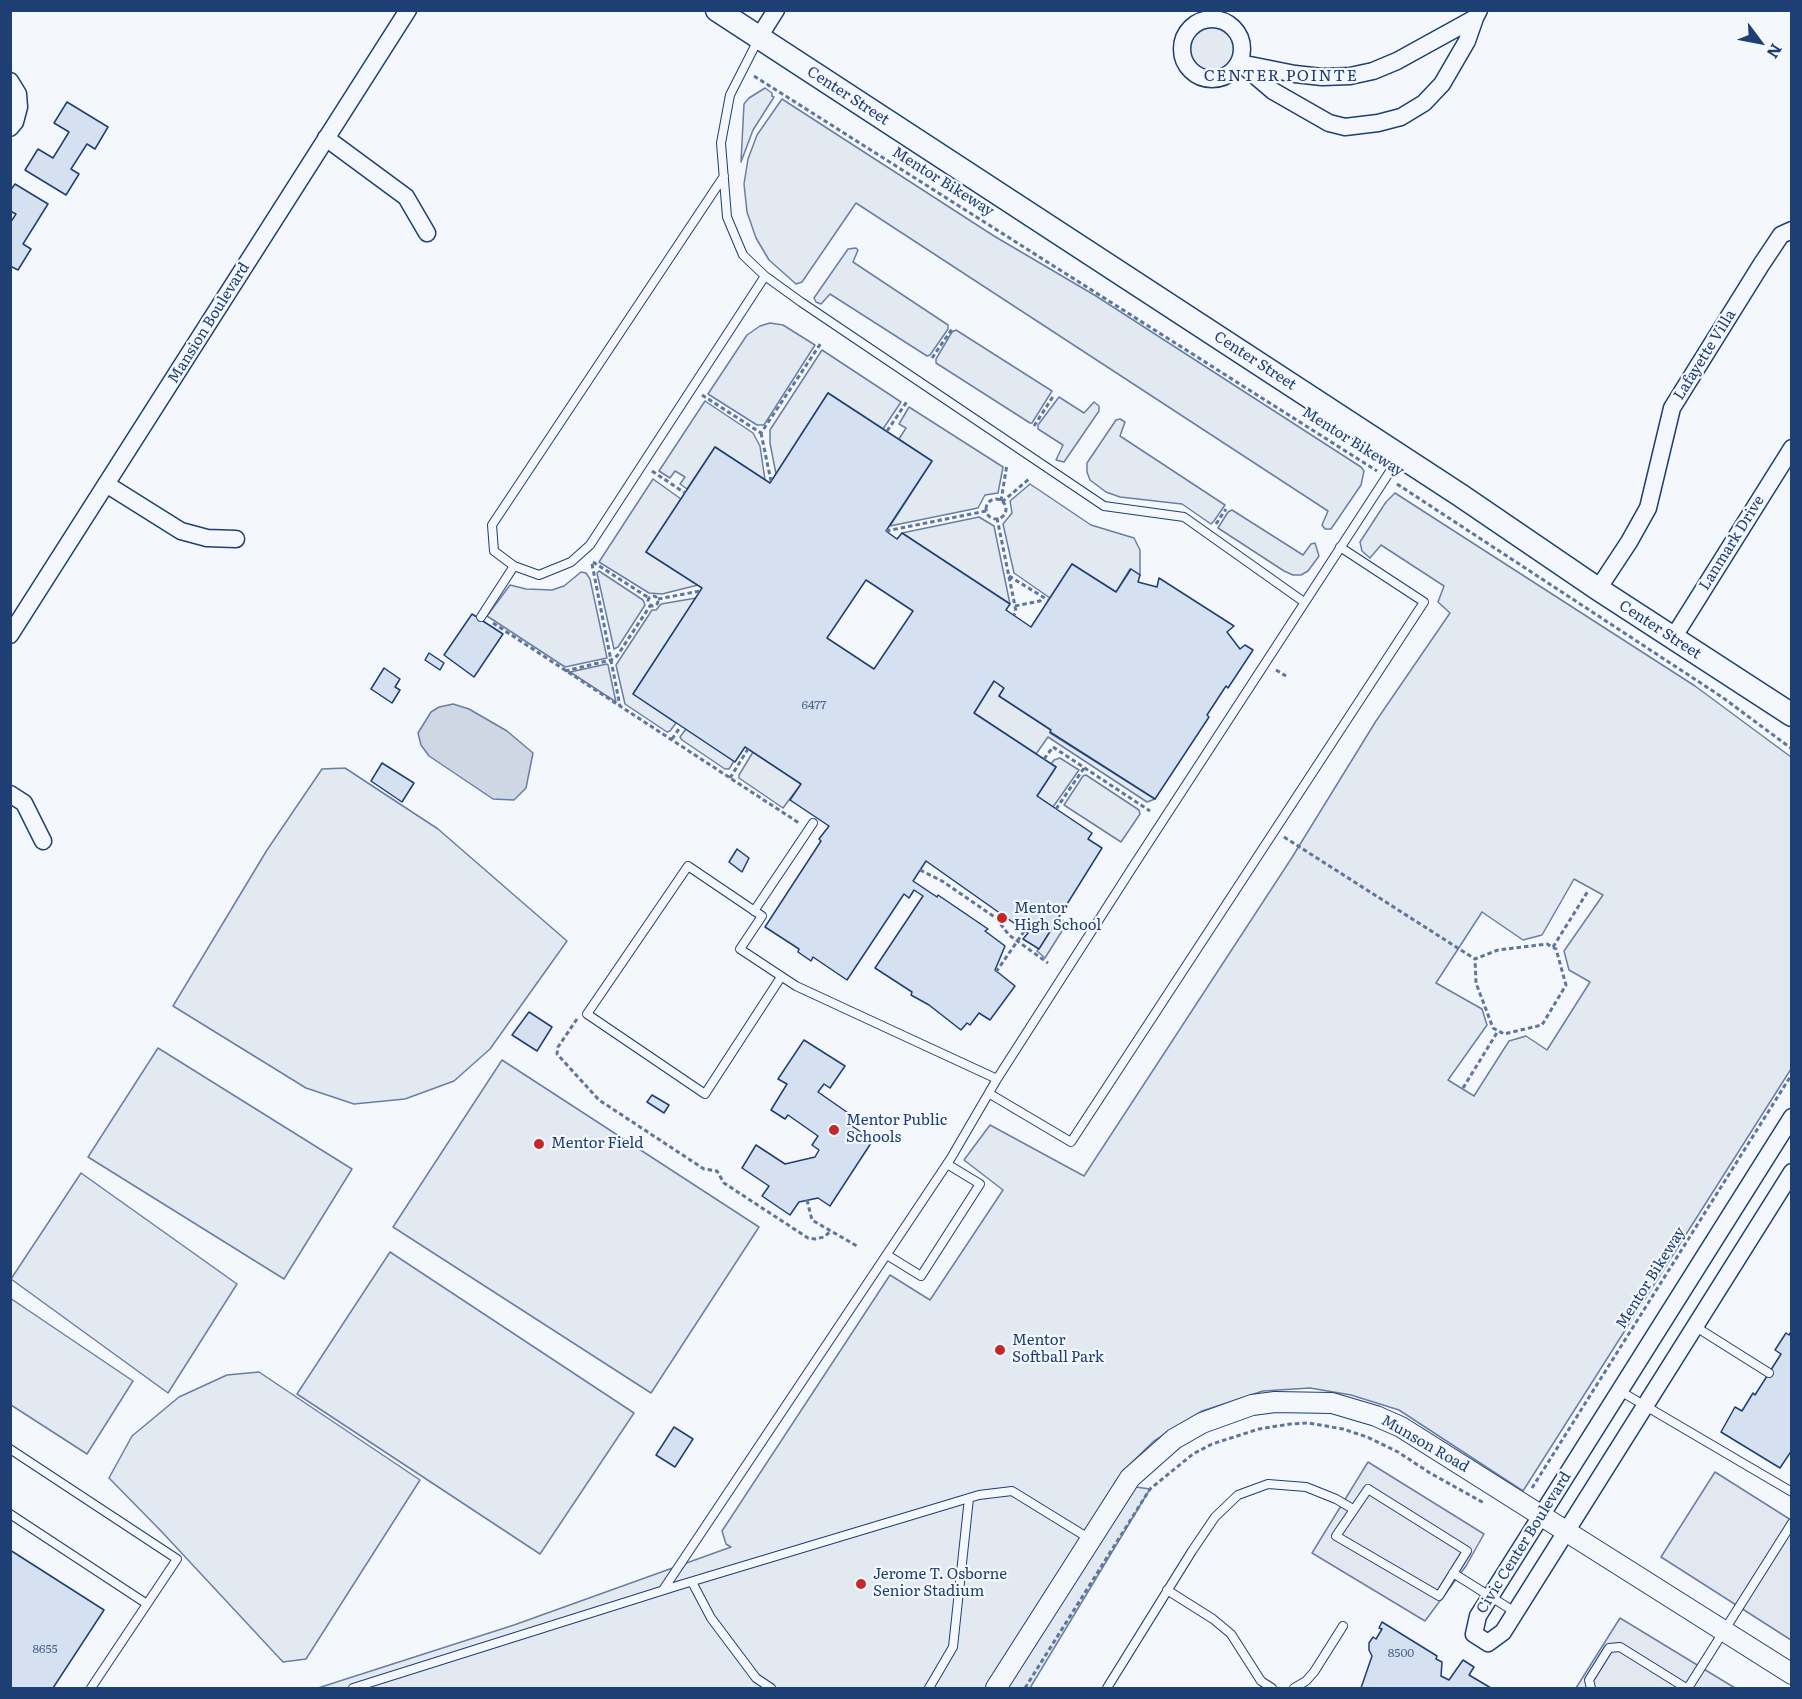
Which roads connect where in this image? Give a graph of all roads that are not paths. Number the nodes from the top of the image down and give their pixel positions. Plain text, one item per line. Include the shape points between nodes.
1 (408, 10) edge
2 (717, 10) edge
3 (776, 10) edge
4 (1477, 14) edge
5 (759, 38) junction
6 (10, 81) edge
7 (10, 128) edge
8 (326, 138) junction
9 (724, 175) junction
10 (1791, 230) edge
11 (427, 233) dead end
12 (765, 276) junction
13 (1791, 448) edge
14 (1400, 456) junction
15 (106, 484) junction
16 (236, 539) dead end
17 (1340, 548) junction
18 (514, 566) junction
19 (1598, 589) junction
20 (1304, 602) junction
21 (481, 616) road end
22 (10, 635) edge
23 (1673, 638) junction
24 (1791, 715) edge
25 (10, 795) edge
26 (811, 826) road end
27 (43, 841) dead end
28 (754, 911) junction
29 (781, 977) junction
30 (997, 1079) junction
31 (990, 1094) junction
32 (1791, 1117) edge
33 (947, 1164) junction
34 (1791, 1172) edge
35 (887, 1255) junction
36 (1696, 1327) junction
37 (1769, 1373) dead end
38 (1620, 1391) junction
39 (1646, 1405) junction
40 (10, 1449) edge
41 (1791, 1492) edge
42 (969, 1498) junction
43 (1353, 1509) junction
44 (10, 1514) edge
45 (1541, 1515) junction
46 (1791, 1523) edge
47 (1567, 1531) junction
48 (1090, 1539) junction
49 (1453, 1573) junction
50 (692, 1582) junction
51 (663, 1590) junction
52 (1167, 1590) junction
53 (1490, 1596) junction
54 (147, 1604) junction
55 (1515, 1612) junction
56 (1343, 1626) dead end
57 (1723, 1631) junction
58 (1791, 1674) edge
59 (90, 1689) edge
60 (353, 1689) edge
61 (771, 1689) edge
62 (928, 1689) edge
63 (996, 1689) edge
64 (1107, 1689) edge
65 (1272, 1689) edge
66 (1294, 1689) edge
67 (1591, 1689) edge
68 (1687, 1689) edge

1 - 8 street, Mansion Boulevard
2 - 5 main road, Center Street
3 - 5 street
4 - 4 street via 1397,61 1350,76 1295,74 1240,63 1273,91 1329,123 1345,127 1378,123 1401,117 1424,103 1442,84 1467,41
5 - 9 lane via 730,95 722,143
5 - 14 main road, Center Street
6 - 7 street via 18,94 19,107
8 - 11 street via 406,197
8 - 15 street, Mansion Boulevard
9 - 12 lane via 727,217 743,255
9 - 18 lane via 492,525 494,551
10 - 19 street, Lafayette Villa via 1781,235 1672,408 1648,508
12 - 18 lane via 590,545 571,562 539,575
12 - 20 lane via 1104,506 1184,517
13 - 23 street, Lanmark Drive
14 - 17 lane
14 - 19 main road, Center Street
15 - 16 street via 181,531 207,538
15 - 22 street, Mansion Boulevard
17 - 20 lane
17 - 31 lane via 1424,602 1071,1142
18 - 21 lane
19 - 23 main road, Center Street
20 - 30 lane
23 - 24 main road, Center Street
25 - 27 street via 24,803
26 - 28 lane
28 - 29 lane via 762,916 740,949
28 - 29 lane via 688,866 587,1014 705,1094
29 - 30 lane
30 - 31 lane
31 - 33 lane
32 - 38 street, Civic Center Boulevard
33 - 35 lane
33 - 35 lane via 980,1184 921,1276
34 - 36 street, Civic Center Boulevard
35 - 51 lane
36 - 37 lane
36 - 39 street, Civic Center Boulevard
38 - 39 lane
38 - 45 street, Civic Center Boulevard
39 - 41 lane
39 - 47 street, Civic Center Boulevard
40 - 54 lane via 177,1559
42 - 48 lane via 1012,1491
42 - 50 lane
42 - 62 lane via 953,1647
43 - 49 lane via 1368,1489 1467,1551
43 - 49 lane via 1336,1536 1438,1596
43 - 52 lane via 1306,1487 1268,1484 1238,1495 1215,1517
44 - 54 lane
45 - 47 street, Munson Road
45 - 48 street, Munson Road via 1401,1427 1376,1416 1332,1403 1275,1401 1227,1413 1174,1440 1130,1478
45 - 53 street, Civic Center Boulevard
46 - 57 lane
47 - 55 street, Civic Center Boulevard
47 - 57 street, Munson Road
48 - 63 street, Munson Road
49 - 53 lane
50 - 51 lane
50 - 61 lane via 711,1618 756,1678
51 - 60 lane
52 - 64 lane
52 - 65 lane via 1231,1634 1261,1681
53 - 55 lane
53 - 55 street, Civic Center Boulevard via 1478,1616 1474,1634 1488,1643 1503,1632
54 - 59 lane
56 - 66 lane via 1310,1677
57 - 58 street, Munson Road
57 - 68 lane
67 - 68 lane via 1589,1680 1609,1648 1620,1647

